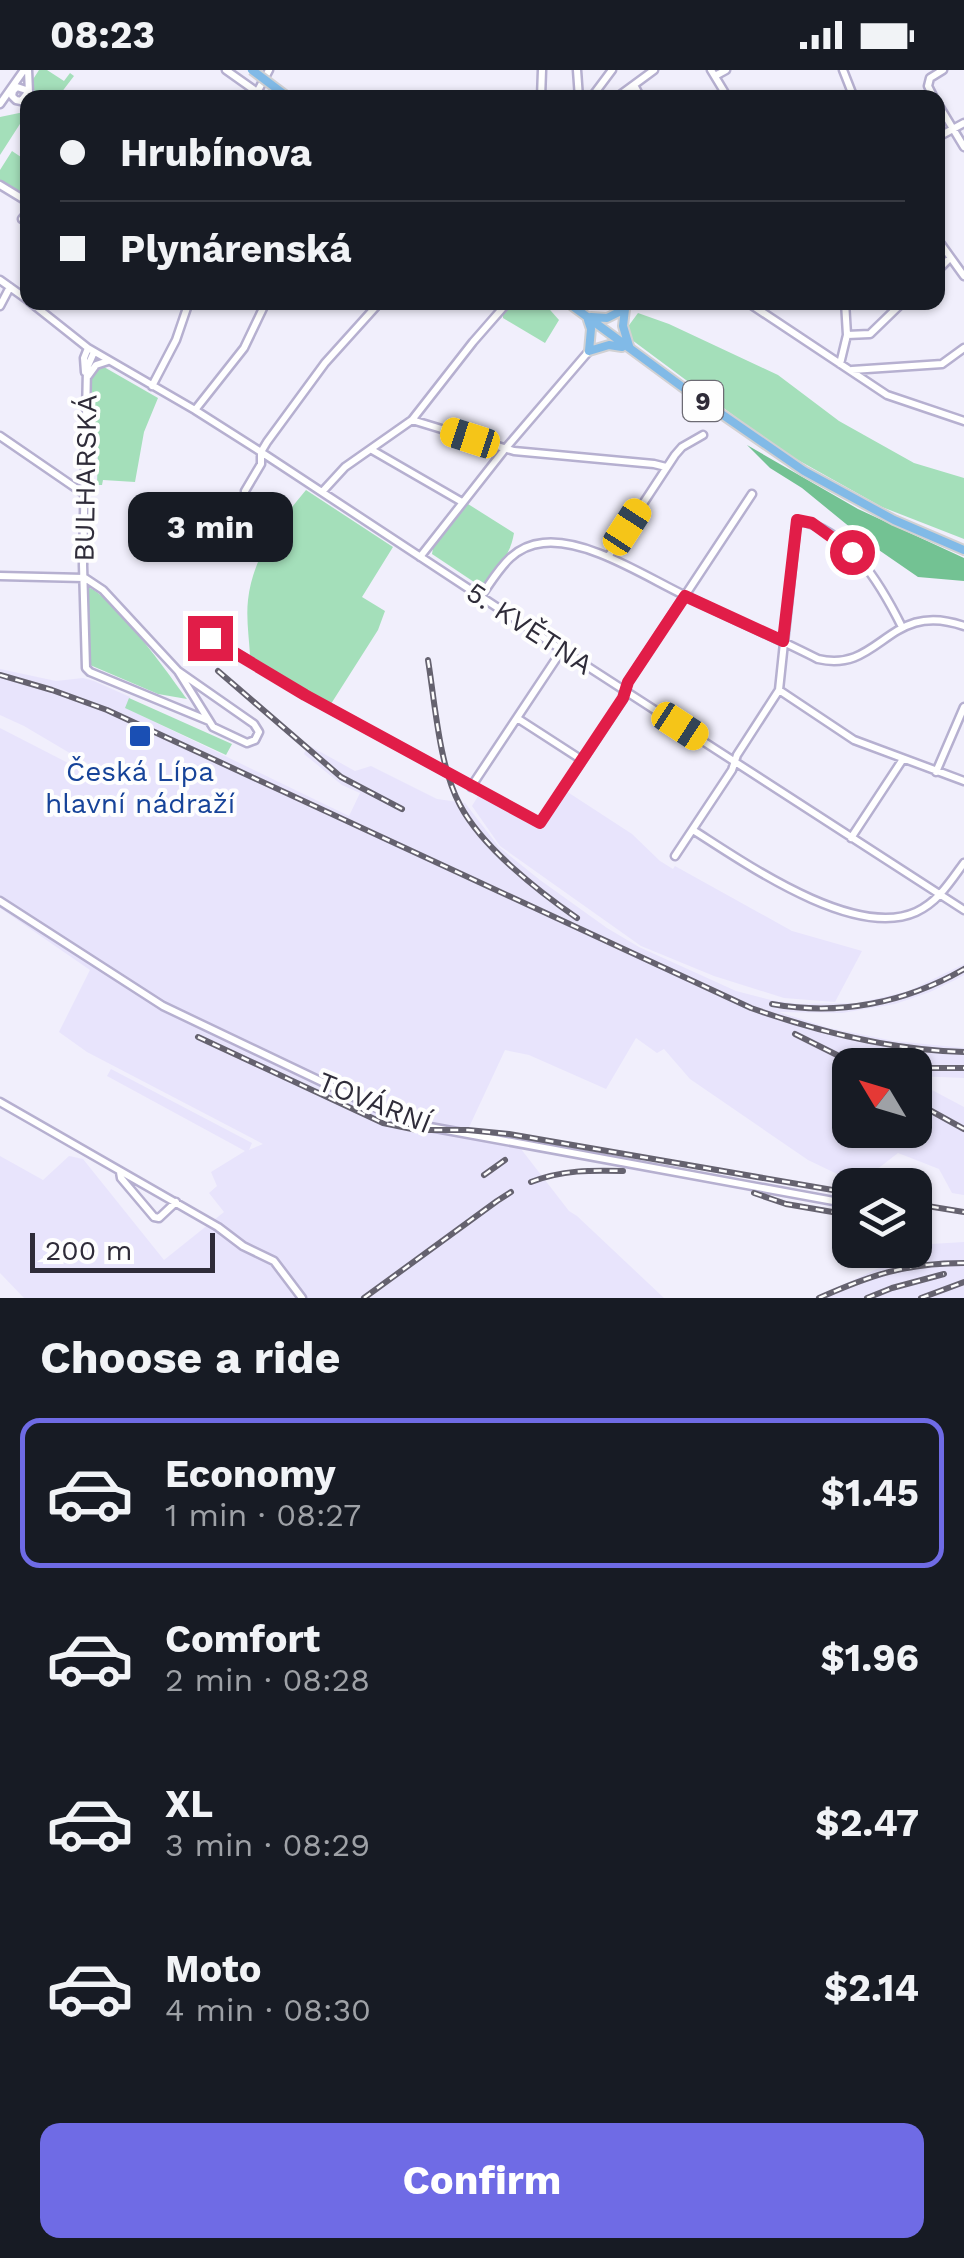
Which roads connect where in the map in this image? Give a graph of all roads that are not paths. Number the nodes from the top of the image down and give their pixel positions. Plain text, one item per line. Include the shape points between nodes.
1 (26, 70) edge
2 (226, 70) edge
3 (252, 70) edge
4 (654, 70) edge
5 (726, 70) edge
6 (943, 70) edge
7 (713, 73) edge
8 (634, 85) junction
9 (249, 90) edge
10 (278, 90) edge
11 (627, 90) edge
12 (637, 90) edge
13 (930, 90) edge
14 (0, 104) edge
15 (945, 116) edge
16 (964, 124) edge
17 (952, 128) junction
18 (945, 132) edge
19 (964, 148) edge
20 (945, 250) edge
21 (950, 258) junction
22 (945, 263) edge
23 (964, 276) edge
24 (0, 280) edge
25 (10, 287) junction
26 (20, 294) edge
27 (0, 306) edge
28 (40, 310) edge
29 (185, 310) edge
30 (262, 310) edge
31 (373, 310) edge
32 (501, 310) edge
33 (578, 310) edge
34 (621, 310) edge
35 (627, 310) edge
36 (759, 310) edge
37 (846, 310) edge
38 (895, 310) edge
39 (587, 317) junction
40 (847, 334) junction
41 (964, 348) edge
42 (91, 350) junction
43 (631, 350) junction
44 (589, 351) junction
45 (109, 361) junction
46 (840, 364) junction
47 (851, 370) junction
48 (87, 378) junction
49 (152, 386) junction
50 (195, 410) junction
51 (412, 420) junction
52 (964, 422) edge
53 (703, 435) dead end
54 (0, 436) edge
55 (505, 449) junction
56 (372, 450) junction
57 (261, 452) junction
58 (666, 467) junction
59 (245, 491) dead end
60 (322, 492) junction
61 (84, 494) junction
62 (752, 494) dead end
63 (462, 502) junction
64 (964, 550) edge
65 (420, 556) junction
66 (608, 557) junction
67 (0, 576) edge
68 (84, 578) junction
69 (481, 596) junction
70 (685, 596) junction
71 (902, 626) junction
72 (964, 626) edge
73 (208, 636) dead end
74 (783, 641) junction
75 (562, 650) junction
76 (178, 670) junction
77 (626, 690) junction
78 (779, 690) junction
79 (963, 712) edge
80 (517, 718) junction
81 (209, 721) junction
82 (903, 759) junction
83 (582, 760) junction
84 (735, 761) junction
85 (936, 772) junction
86 (964, 781) edge
87 (471, 787) junction
88 (693, 830) junction
89 (851, 838) junction
90 (676, 856) dead end
91 (964, 863) edge
92 (940, 895) junction
93 (0, 901) edge
94 (964, 910) edge
95 (0, 1102) edge
96 (120, 1171) junction
97 (832, 1201) edge
98 (176, 1202) junction
99 (302, 1298) edge

1 - 14 street
2 - 9 street
3 - 10 main road, bridge
4 - 8 street
5 - 7 street
6 - 13 street via 930,78
8 - 11 street
8 - 12 street
15 - 17 street
16 - 17 street
17 - 18 street
17 - 19 street
20 - 21 street
21 - 22 street
21 - 23 street
24 - 25 street, 5. KVĚTNA
25 - 26 street, 5. KVĚTNA
25 - 27 street
28 - 42 street, 5. KVĚTNA
29 - 49 street
30 - 50 street via 244,348
31 - 57 street via 325,363
32 - 51 street
33 - 39 main road, 9
34 - 39 main road
35 - 43 main road via 622,326
36 - 46 street
37 - 40 street
38 - 40 street via 870,334
39 - 43 main road, 9
39 - 44 main road
40 - 46 street
41 - 47 street via 942,364
42 - 45 street, 5. KVĚTNA
42 - 48 street, BULHARSKÁ
43 - 44 main road via 609,345
43 - 64 main road, 9 via 804,471
44 - 55 street
45 - 48 street, BULHARSKÁ
45 - 49 street, 5. KVĚTNA
46 - 47 street
47 - 52 street via 887,395
48 - 61 street, BULHARSKÁ
49 - 50 street, 5. KVĚTNA
50 - 57 street, 5. KVĚTNA
51 - 55 street
51 - 56 street
53 - 58 street
54 - 61 street
55 - 58 street
55 - 63 street
56 - 60 street
56 - 63 street
57 - 59 street
57 - 60 street, 5. KVĚTNA
58 - 66 street
60 - 65 street, 5. KVĚTNA
61 - 68 street, BULHARSKÁ
62 - 70 street
63 - 65 street
65 - 69 street, 5. KVĚTNA
66 - 69 street via 566,544 522,548 506,559
66 - 70 street
67 - 68 street
68 - 76 street, BULHARSKÁ
68 - 81 street, BULHARSKÁ via 86,668
69 - 75 street, 5. KVĚTNA
70 - 74 street
70 - 77 street
71 - 72 street via 926,620
71 - 74 street via 845,662 818,659
71 - 74 street via 852,552 797,520
73 - 87 street
74 - 78 street
75 - 77 street, 5. KVĚTNA
75 - 80 street
76 - 81 street, BULHARSKÁ
76 - 81 street, BULHARSKÁ via 254,724 258,736 243,742
77 - 83 street
77 - 84 street, 5. KVĚTNA
78 - 82 street via 854,740
78 - 84 street
79 - 85 street
80 - 83 street
80 - 87 street
82 - 85 street
82 - 89 street
83 - 87 street via 540,823
84 - 88 street
84 - 89 street, 5. KVĚTNA
85 - 86 street
88 - 90 street
88 - 92 street via 844,912 898,918
89 - 92 street, 5. KVĚTNA
91 - 92 street
92 - 94 street, 5. KVĚTNA
93 - 97 street, TOVÁRNÍ via 163,1006 420,1125
95 - 96 street
96 - 98 street
96 - 98 street via 154,1217
98 - 99 street via 274,1261

